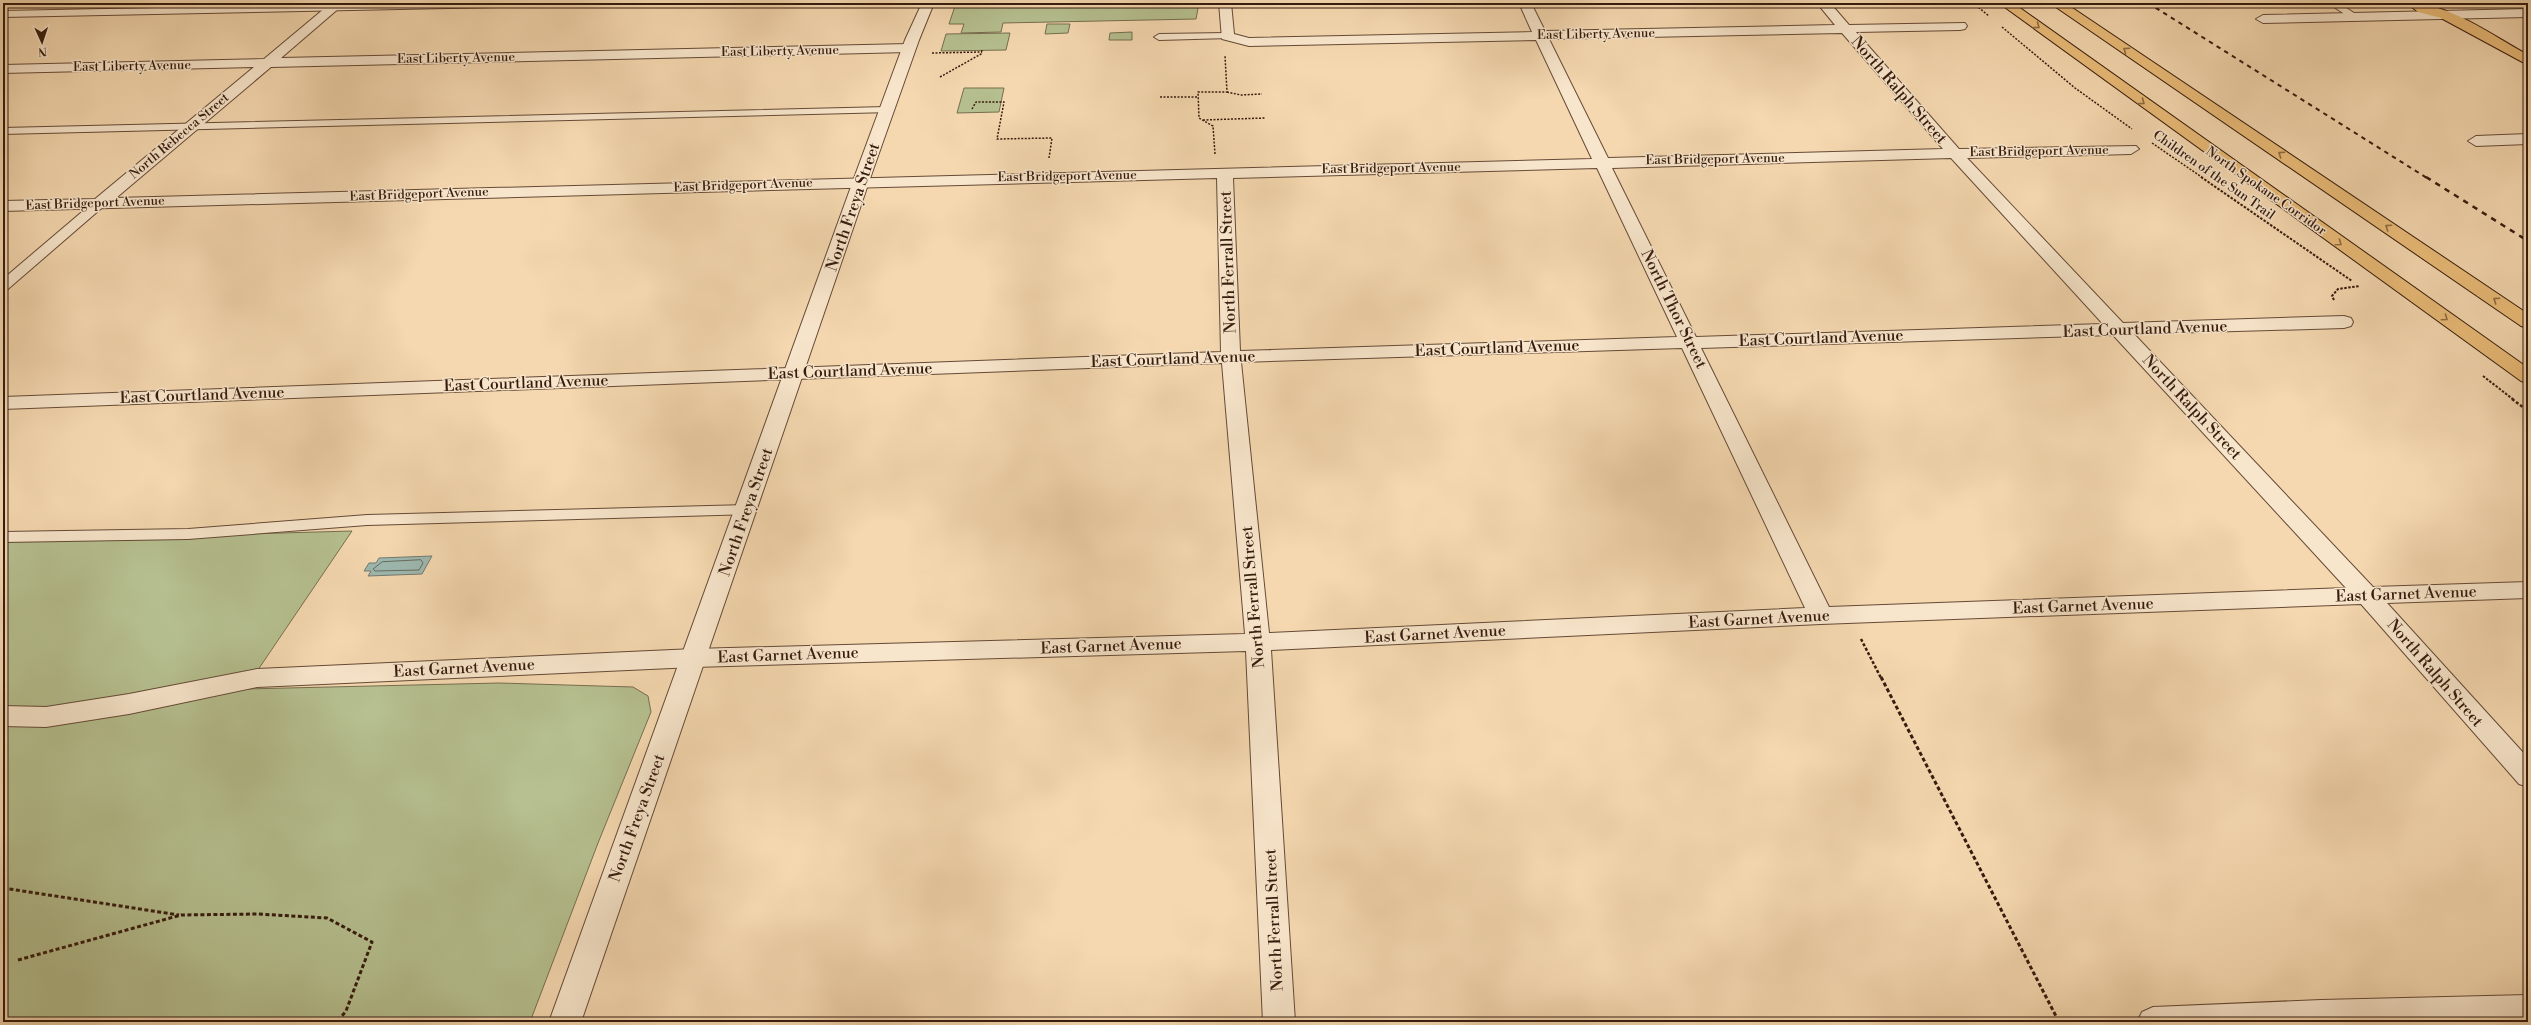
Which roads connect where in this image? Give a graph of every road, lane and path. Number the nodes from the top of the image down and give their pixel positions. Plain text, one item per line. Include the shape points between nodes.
1 (550, 3) edge
2 (928, 3) edge
3 (1225, 3) edge
4 (1525, 3) edge
5 (1823, 3) edge
6 (1973, 3) edge
7 (2005, 3) edge
8 (2056, 3) edge
9 (2333, 3) edge
10 (2414, 3) edge
11 (336, 5) edge
12 (2443, 9) edge
13 (2528, 13) edge
14 (3, 14) edge
15 (2355, 17) junction
16 (2263, 18) dead end
17 (1994, 21) dead end
18 (1999, 25) dead end
19 (1960, 26) dead end
20 (1846, 29) junction
21 (1540, 35) junction
22 (1159, 37) dead end
23 (1228, 42) junction
24 (909, 48) junction
25 (932, 53) dead end
26 (2527, 60) edge
27 (267, 62) junction
28 (3, 69) edge
29 (940, 77) dead end
30 (1227, 92) junction
31 (1262, 94) dead end
32 (1160, 97) dead end
33 (1198, 97) junction
34 (972, 109) dead end
35 (887, 110) junction
36 (1265, 118) dead end
37 (1203, 120) junction
38 (190, 127) junction
39 (3, 131) edge
40 (2135, 132) dead end
41 (2146, 139) dead end
42 (2476, 141) dead end
43 (2525, 141) edge
44 (2131, 149) dead end
45 (1954, 153) junction
46 (1602, 162) junction
47 (1048, 164) dead end
48 (1220, 166) junction
49 (861, 181) junction
50 (100, 203) junction
51 (3, 206) edge
52 (3, 286) edge
53 (2366, 291) dead end
54 (2344, 322) dead end
55 (2528, 322) edge
56 (2121, 330) junction
57 (1690, 342) junction
58 (1231, 357) junction
59 (795, 372) junction
60 (2478, 372) dead end
61 (2528, 377) edge
62 (3, 403) edge
63 (2528, 411) edge
64 (747, 510) junction
65 (3, 537) edge
66 (2528, 590) edge
67 (2367, 596) junction
68 (1849, 615) junction
69 (1821, 616) junction
70 (1258, 642) junction
71 (694, 658) junction
72 (3, 716) edge
73 (2528, 776) edge
74 (3, 888) edge
75 (181, 915) junction
76 (18, 960) dead end
77 (2528, 1009) edge
78 (2324, 1018) edge
79 (337, 1022) edge
80 (565, 1022) edge
81 (1279, 1022) edge
82 (2059, 1022) edge
83 (2154, 1022) edge

1 - 11 lane
2 - 24 street, North Freya Street
3 - 23 street
4 - 21 street, North Thor Street
5 - 20 street, North Ralph Street
6 - 17 path
7 -> 61 main road, North Spokane Corridor
55 -> 8 main road
9 - 15 lane
10 - 12 main road via 2423,8
11 - 14 lane
11 - 27 street, North Rebecca Street
12 - 13 street
12 - 15 street
12 - 26 main road
15 - 16 street
18 - 40 path, Children of the Sun Trail via 2075,88
19 - 20 street, East Liberty Avenue
20 - 21 street, East Liberty Avenue
20 - 45 street, North Ralph Street
21 - 23 street, East Liberty Avenue
21 - 46 street, North Thor Street
22 - 23 lane
23 - 30 path
24 - 27 street, East Liberty Avenue
24 - 35 street, North Freya Street
25 - 29 path via 982,51 981,54
27 - 28 street, East Liberty Avenue
27 - 38 street, North Rebecca Street
30 - 31 path via 1241,95
30 - 33 path via 1198,92
32 - 33 path
33 - 37 path via 1200,118
34 - 47 path via 976,102 1004,102 997,139 1052,138
35 - 38 lane
35 - 49 street, North Freya Street
36 - 37 path
37 - 48 path via 1214,126
38 - 39 lane
38 - 50 street, North Rebecca Street
41 - 53 path, Children of the Sun Trail
42 - 43 street
44 - 45 street, East Bridgeport Avenue
45 - 46 street, East Bridgeport Avenue
45 - 56 street, North Ralph Street
46 - 48 street, East Bridgeport Avenue
46 - 57 street, North Thor Street
48 - 49 street, East Bridgeport Avenue
48 - 58 street, North Ferrall Street
49 - 50 street, East Bridgeport Avenue
49 - 59 street, North Freya Street
50 - 51 street, East Bridgeport Avenue
50 - 52 lane, North Rebecca Street
54 - 56 street, East Courtland Avenue
56 - 57 street, East Courtland Avenue
56 - 67 street, North Ralph Street
57 - 58 street, East Courtland Avenue
57 - 69 street, North Thor Street
58 - 59 street, East Courtland Avenue
58 - 70 street, North Ferrall Street
59 - 62 street, East Courtland Avenue
59 - 64 street, North Freya Street
60 - 63 path
64 - 65 lane via 367,520 188,534
64 - 71 street, North Freya Street
66 - 67 street, East Garnet Avenue
67 - 68 street, East Garnet Avenue
67 - 73 street, North Ralph Street
68 - 69 street, East Garnet Avenue
68 - 82 path
69 - 70 street, East Garnet Avenue
70 - 71 street, East Garnet Avenue
70 - 81 street, North Ferrall Street
71 - 72 street, East Garnet Avenue via 257,678 129,704 46,717
71 - 80 street, North Freya Street
74 - 75 path
75 - 76 path
75 - 79 path via 258,914 327,918 372,942 346,1011
77 - 78 street
78 - 83 street

